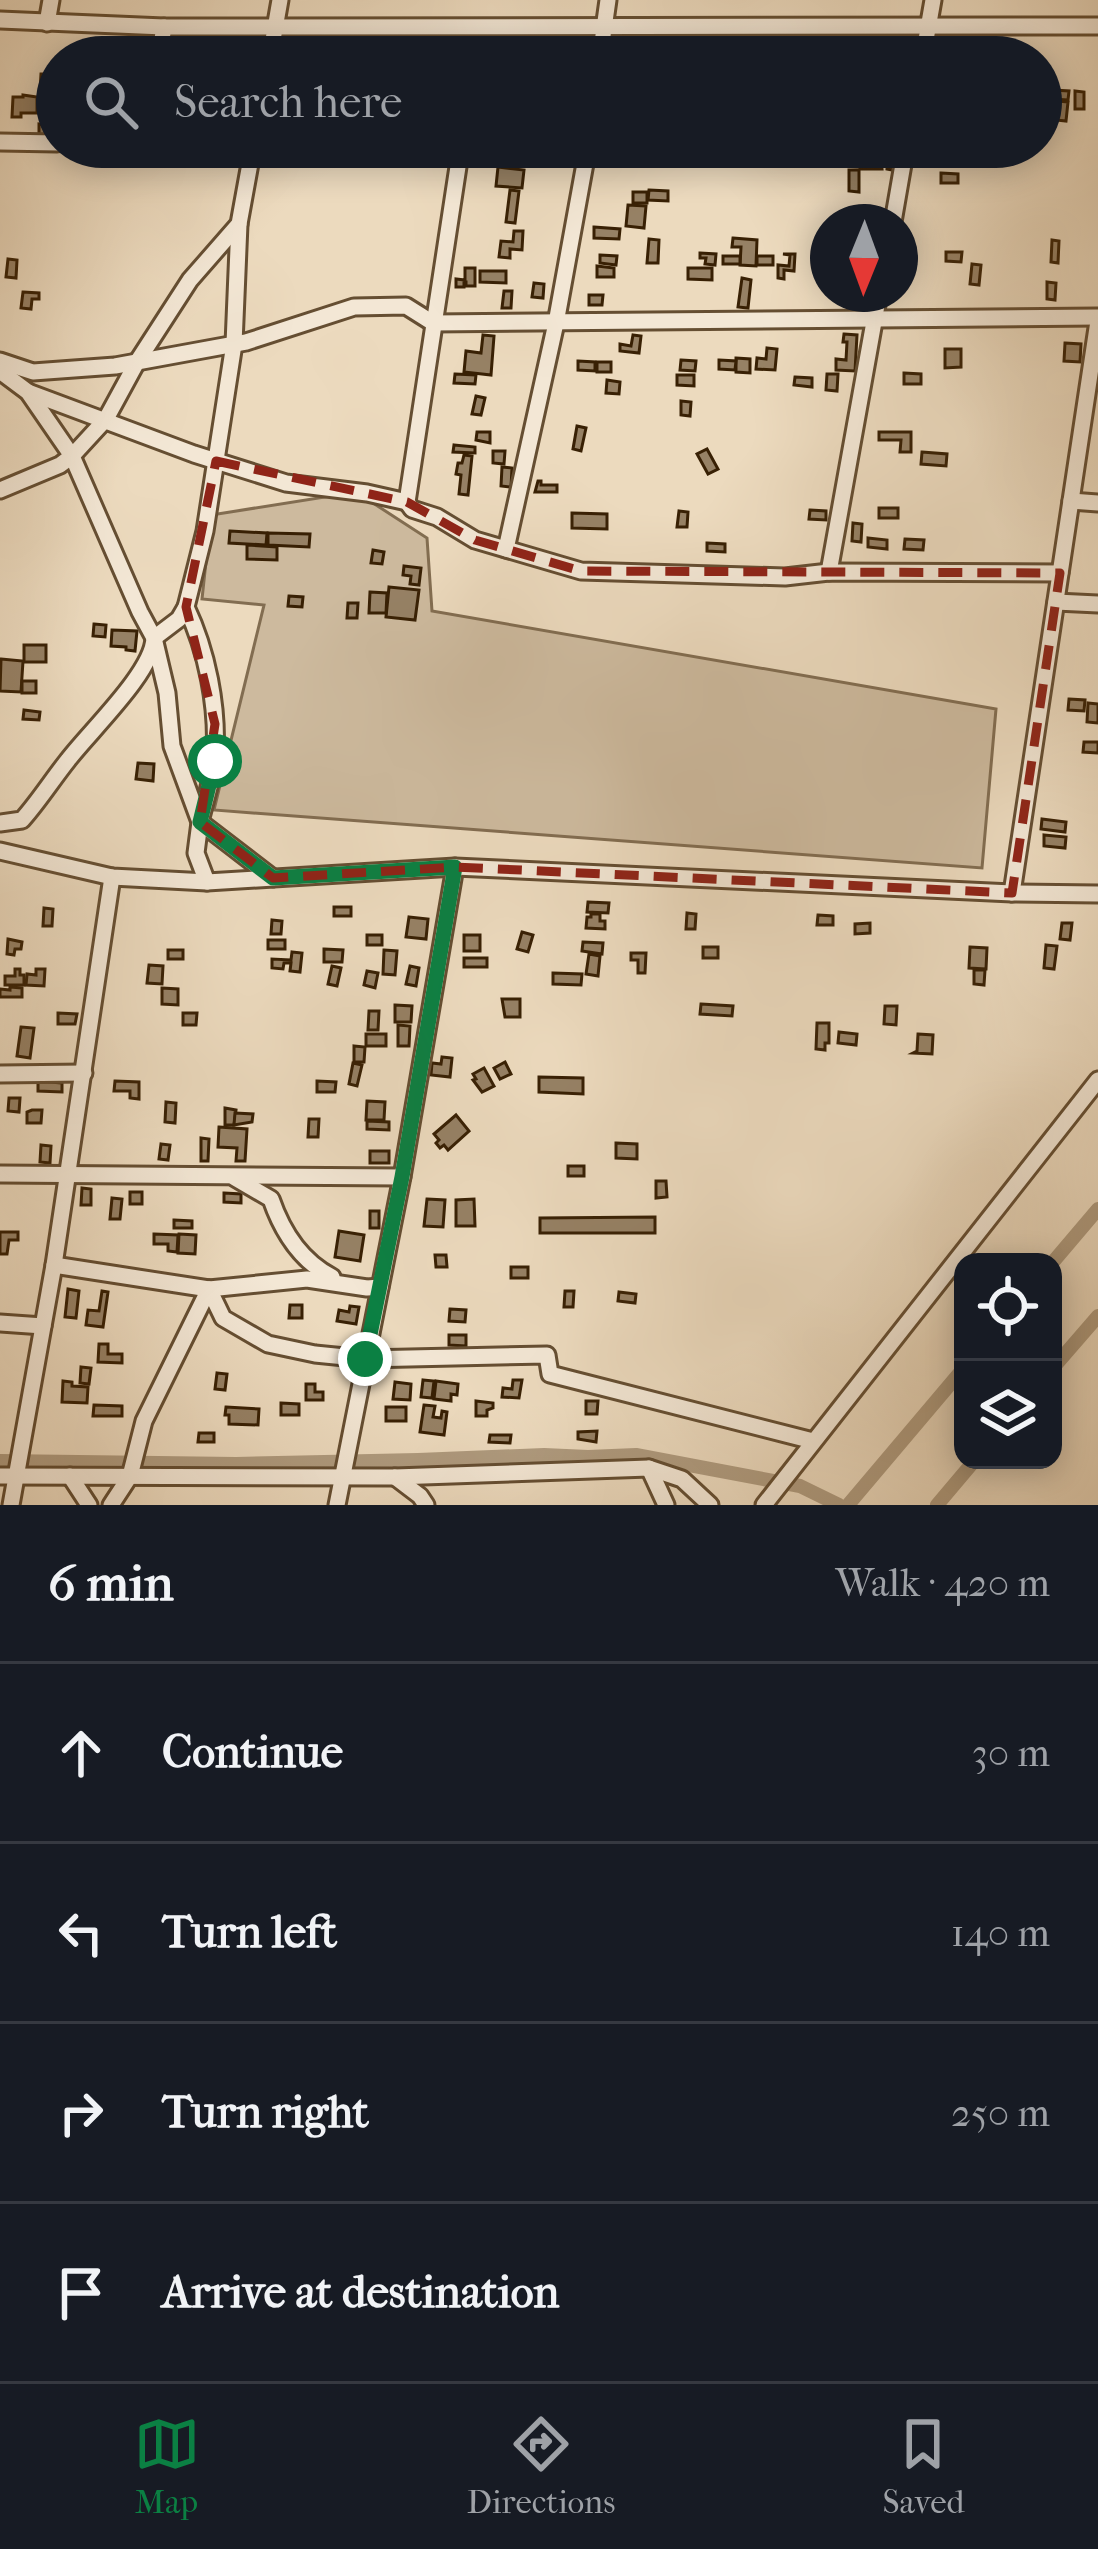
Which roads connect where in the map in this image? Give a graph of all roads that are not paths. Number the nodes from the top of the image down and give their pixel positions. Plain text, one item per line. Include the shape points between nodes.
1 (51, 0) edge
2 (280, 0) edge
3 (608, 0) edge
4 (933, 0) edge
5 (0, 20) edge
6 (47, 22) junction
7 (1098, 26) edge
8 (164, 27) junction
9 (276, 27) junction
10 (604, 27) junction
11 (928, 28) junction
12 (163, 36) edge
13 (274, 36) edge
14 (603, 36) edge
15 (927, 36) edge
16 (0, 142) edge
17 (36, 143) edge
18 (250, 168) edge
19 (458, 168) edge
20 (584, 168) edge
21 (902, 168) edge
22 (895, 204) edge
23 (239, 224) junction
24 (876, 312) edge
25 (1098, 319) edge
26 (874, 320) junction
27 (433, 323) junction
28 (556, 323) junction
29 (234, 344) junction
30 (0, 361) edge
31 (136, 362) junction
32 (0, 371) edge
33 (28, 392) junction
34 (106, 419) junction
35 (72, 456) junction
36 (216, 461) junction
37 (0, 490) edge
38 (1071, 501) junction
39 (407, 502) junction
40 (1098, 503) edge
41 (506, 549) junction
42 (829, 572) junction
43 (1060, 573) junction
44 (1056, 602) junction
45 (1098, 604) edge
46 (186, 607) junction
47 (154, 638) junction
48 (22, 820) junction
49 (200, 822) junction
50 (0, 823) edge
51 (1, 854) edge
52 (455, 867) junction
53 (112, 877) junction
54 (273, 878) junction
55 (206, 882) junction
56 (1012, 893) junction
57 (1098, 894) edge
58 (84, 1073) junction
59 (0, 1074) edge
60 (1098, 1080) edge
61 (0, 1174) edge
62 (66, 1174) junction
63 (231, 1175) junction
64 (402, 1177) junction
65 (54, 1265) junction
66 (345, 1285) junction
67 (380, 1286) junction
68 (209, 1289) junction
69 (0, 1323) edge
70 (43, 1326) junction
71 (365, 1359) junction
72 (813, 1442) junction
73 (0, 1452) edge
74 (649, 1468) junction
75 (12, 1471) edge
76 (70, 1476) junction
77 (130, 1476) junction
78 (341, 1476) junction
79 (395, 1477) junction
80 (11, 1505) edge
81 (89, 1505) edge
82 (111, 1505) edge
83 (337, 1505) edge
84 (426, 1505) edge
85 (666, 1505) edge
86 (710, 1505) edge
87 (764, 1505) edge

1 - 6 street
2 - 9 street
3 - 10 street
4 - 11 street
5 - 6 street
6 - 8 street
7 - 11 street
8 - 9 street
8 - 12 street
9 - 10 street
9 - 13 street
10 - 11 street
10 - 14 street
11 - 15 street
16 - 17 street
18 - 23 street
19 - 27 street
20 - 28 street
21 - 22 street
23 - 29 street
23 - 31 street
24 - 26 street
25 - 26 street
25 - 38 street
26 - 28 street
26 - 42 street
27 - 28 street
27 - 29 street via 406,306 355,307
27 - 39 street
28 - 41 street
29 - 31 street
29 - 36 street
30 - 31 street via 33,372
31 - 34 street
32 - 33 street
33 - 34 street
33 - 35 street
34 - 35 street
34 - 36 street
35 - 37 street
35 - 47 street
36 - 39 street via 286,483
36 - 46 street
38 - 40 street
38 - 43 street
39 - 41 street
41 - 42 street via 581,572
42 - 43 street
43 - 44 street
44 - 45 street
44 - 56 street
46 - 47 street
46 - 49 street via 202,640 215,724
47 - 48 street via 128,688
47 - 49 street via 172,746
48 - 50 street
48 - 51 street
49 - 54 street
49 - 55 street via 196,853
51 - 53 street
52 - 54 street
52 - 56 street
52 - 64 street
53 - 55 street
53 - 58 street
54 - 55 street
56 - 57 street
58 - 59 street
58 - 62 street
60 - 72 street
61 - 62 street
62 - 63 street
62 - 65 street
63 - 64 street
63 - 66 street via 271,1198 309,1265
64 - 67 street
65 - 68 street
65 - 70 street
66 - 67 street
66 - 68 street via 308,1279
67 - 71 street
68 - 71 street via 223,1318 268,1344
68 - 77 street via 144,1421
69 - 70 street
70 - 75 street
71 - 72 street via 547,1355 550,1375
71 - 78 street
72 - 87 street
73 - 75 street
74 - 79 street
74 - 85 street
74 - 86 street via 682,1479
75 - 76 street
75 - 80 street
76 - 77 street
76 - 81 street
77 - 78 street
77 - 82 street
78 - 79 street
78 - 83 street
79 - 84 street

